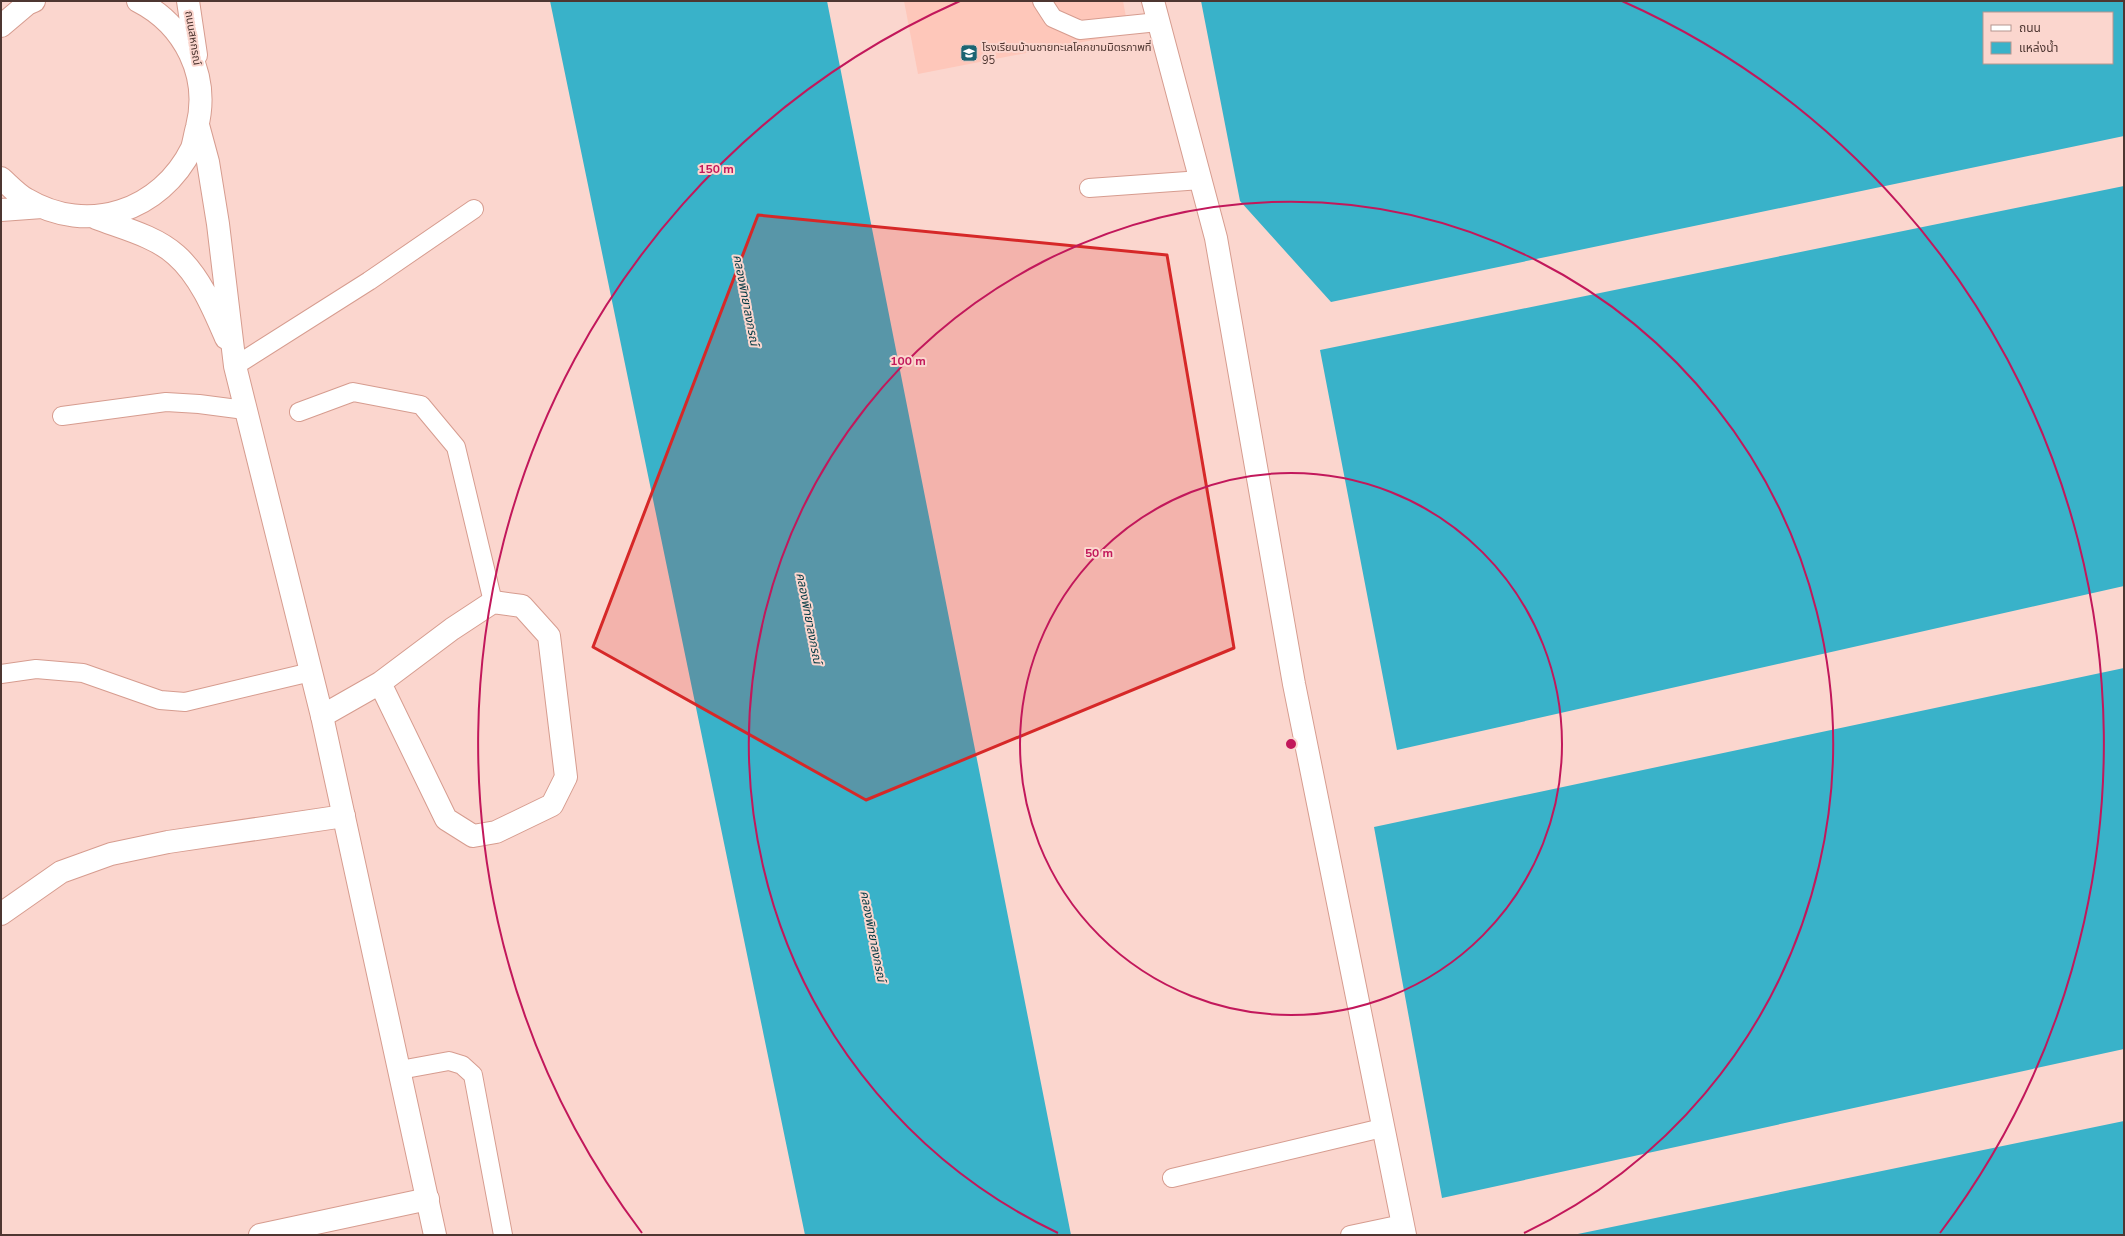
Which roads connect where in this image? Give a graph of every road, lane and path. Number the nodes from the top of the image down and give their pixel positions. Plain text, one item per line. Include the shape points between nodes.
1 (34, 1) edge
2 (138, 1) edge
3 (188, 1) edge
4 (1042, 1) edge
5 (1152, 1) edge
6 (1158, 22) junction
7 (1, 26) edge
8 (199, 74) junction
9 (198, 125) junction
10 (1, 178) edge
11 (1201, 180) junction
12 (1089, 188) dead end
13 (42, 207) junction
14 (474, 209) dead end
15 (1, 210) edge
16 (96, 218) junction
17 (233, 359) junction
18 (245, 410) junction
19 (299, 412) dead end
20 (62, 416) dead end
21 (493, 602) junction
22 (311, 672) junction
23 (1, 674) edge
24 (380, 683) junction
25 (322, 716) junction
26 (344, 816) junction
27 (1, 914) edge
28 (400, 1070) junction
29 (1382, 1128) junction
30 (1172, 1178) dead end
31 (428, 1199) junction
32 (1404, 1229) edge
33 (260, 1235) edge
34 (435, 1235) edge
35 (503, 1235) edge
36 (1350, 1235) edge

1 - 7 street
2 - 8 street via 152,8 177,32
3 - 8 street, ถนนสหกรณ์
4 - 6 lane via 1053,18 1080,30
5 - 6 street
6 - 11 street
8 - 9 street, ถนนสหกรณ์
9 - 16 street via 192,147 175,175 151,197 121,212
9 - 17 street via 208,162 218,224
10 - 13 street via 26,199
11 - 12 lane
11 - 29 street via 1229,302 1294,684
13 - 15 street
13 - 16 street via 56,213
14 - 17 lane via 369,281
16 - 17 street via 155,242 176,255 198,282 221,325
17 - 18 street
18 - 20 lane via 166,402
18 - 22 street
19 - 21 lane via 353,392 421,405 456,447
21 - 24 street
21 - 24 street via 522,606 550,636 566,777 552,805 496,832 473,836 446,819
22 - 23 lane via 185,702 160,700 83,673 36,669
22 - 25 street
24 - 25 street
25 - 26 street
26 - 27 street via 168,842 111,854 61,872
26 - 28 street
28 - 31 street
28 - 35 lane via 449,1061 462,1065 473,1075
29 - 30 lane
29 - 32 street
31 - 33 street
31 - 34 street
32 - 36 lane

